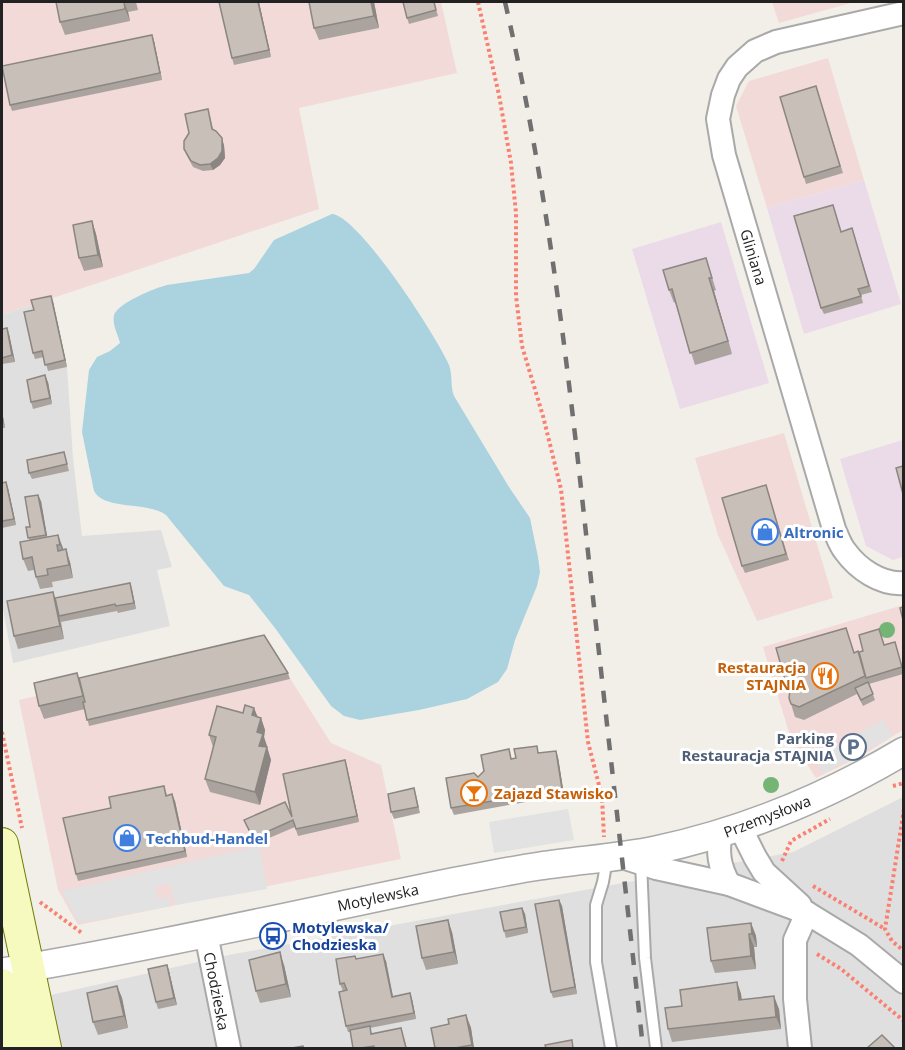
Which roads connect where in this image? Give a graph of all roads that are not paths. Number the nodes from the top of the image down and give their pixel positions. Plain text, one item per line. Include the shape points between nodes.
1 (903, 13) edge
2 (903, 583) edge
3 (903, 751) edge
4 (731, 830) junction
5 (2, 844) edge
6 (623, 859) junction
7 (729, 884) junction
8 (807, 913) junction
9 (206, 934) junction
10 (14, 970) edge
11 (903, 982) edge
12 (2, 985) edge
13 (15, 1048) edge
14 (45, 1048) edge
15 (229, 1048) edge
16 (610, 1048) edge
17 (656, 1048) edge
18 (800, 1048) edge

1 - 2 street, Gliniana via 776,42 755,51 729,79 718,119 724,155 834,529 845,551 874,577
3 - 4 street, Przemysłowa via 808,801
4 - 6 street, Przemysłowa
4 - 7 street via 718,856
4 - 8 street, Motylewska via 764,872
5 - 10 main road
6 - 7 street, Motylewska
6 - 9 street, Motylewska via 541,866 476,877
6 - 16 lane via 603,882 596,905 596,962
6 - 17 lane via 645,958
7 - 8 street, Motylewska
8 - 11 street, Motylewska via 859,945
8 - 18 street via 795,940
9 - 10 street, Motylewska
9 - 15 street, Chodzieska
10 - 14 main road
12 - 13 main road

